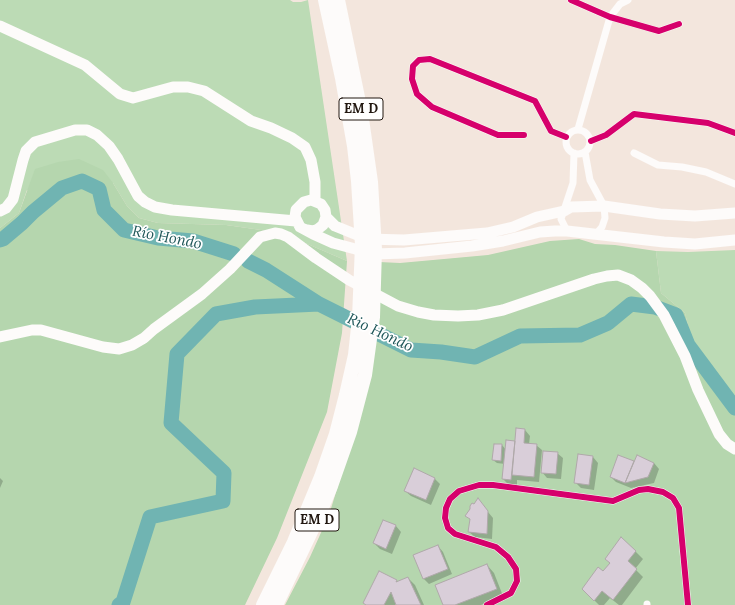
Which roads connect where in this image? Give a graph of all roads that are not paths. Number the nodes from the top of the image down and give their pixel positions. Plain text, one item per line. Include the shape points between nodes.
1 (325, 0) edge
2 (338, 0) edge
3 (571, 0) edge
4 (628, 0) edge
5 (610, 17) junction
6 (678, 24) dead end
7 (0, 26) edge
8 (578, 129) junction
9 (735, 133) edge
10 (524, 135) dead end
11 (566, 137) junction
12 (591, 142) junction
13 (585, 152) junction
14 (574, 153) junction
15 (634, 153) dead end
16 (735, 184) edge
17 (315, 201) junction
18 (604, 206) junction
19 (0, 210) edge
20 (564, 211) junction
21 (735, 213) edge
22 (326, 217) junction
23 (368, 220) junction
24 (296, 221) junction
25 (307, 230) junction
26 (567, 230) junction
27 (596, 234) junction
28 (735, 240) edge
29 (0, 337) edge
30 (735, 449) edge
31 (263, 605) edge
32 (276, 605) edge
33 (487, 605) edge
34 (688, 605) edge

1 - 23 highway, EM D via 342,78 358,181
2 - 23 highway, EM D via 355,77 366,145
3 - 5 street
4 - 5 street via 620,4
5 - 6 street via 660,31
5 - 8 street
7 - 17 main road via 85,65 120,94 133,98 173,87 188,87 204,92 251,121 292,138 305,147 311,160
8 - 11 street via 571,131
8 - 12 street via 589,135
9 - 12 street via 708,123 634,114 606,135
10 - 11 street via 498,135 432,107 417,94 412,79 413,66 419,60 430,59 535,101 551,130
11 - 14 street via 568,149
12 - 13 street
13 - 14 street
13 - 18 street via 590,180
14 - 20 street via 573,183
15 - 16 street via 658,164 706,172
17 - 22 main road via 323,207
17 - 24 main road via 307,201 298,207
18 - 20 main road via 571,207
18 - 21 main road via 695,216
18 - 27 street via 605,218
19 - 24 main road via 6,208 13,199 26,151 35,142 75,130 87,130 98,135 109,146 138,196 155,207
20 - 22 main road via 537,216 513,227 487,233 404,240 367,239 335,226
20 - 26 street via 561,219
22 - 25 main road via 318,229
23 - 31 highway, EM D via 362,245 356,348 336,434 309,508
23 - 32 highway, EM D via 375,271 373,317 365,375 350,432 331,486
24 - 25 main road via 300,227
25 - 26 main road via 333,243 374,254 445,250 540,232
26 - 27 main road
27 - 28 main road via 695,244
29 - 30 main road via 42,330 103,347 119,349 132,345 202,294 260,237 275,234 288,237 349,280 398,306 434,315 478,315 503,310 567,287 618,275 642,288 664,315 719,434
33 - 34 street via 511,593 517,581 516,569 508,556 496,548 455,534 448,528 445,518 450,499 459,491 480,485 613,501 648,488 663,492 673,498 679,508

